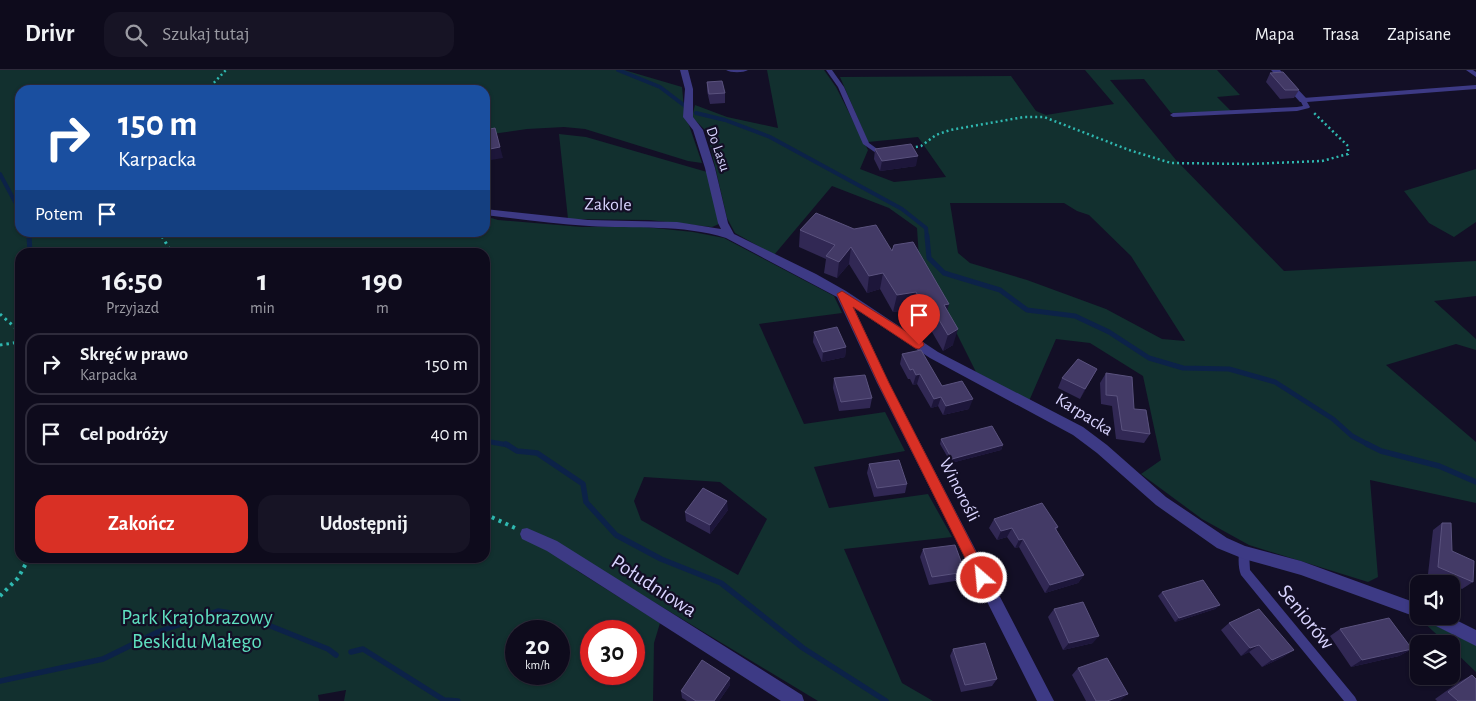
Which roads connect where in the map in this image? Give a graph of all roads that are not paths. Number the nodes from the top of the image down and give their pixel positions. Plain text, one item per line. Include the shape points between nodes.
1 (684, 70) edge
2 (729, 70) edge
3 (746, 70) edge
4 (829, 70) edge
5 (1274, 70) edge
6 (1469, 70) edge
7 (1476, 75) edge
8 (1476, 87) edge
9 (1305, 104) junction
10 (1173, 115) dead end
11 (878, 152) edge
12 (490, 212) edge
13 (730, 236) junction
14 (842, 294) junction
15 (527, 534) road end
16 (1244, 552) junction
17 (1410, 608) edge
18 (1449, 625) edge
19 (1476, 638) edge
20 (796, 701) edge
21 (1046, 701) edge
22 (1351, 701) edge

1 - 13 street, Do Lasu via 689,88 688,117 698,130 723,223
2 - 3 lane
4 - 11 lane via 842,87 866,144
5 - 9 street
6 - 7 lane
8 - 9 lane
9 - 10 lane via 1297,109
12 - 13 street, Zakole via 588,222 677,225
13 - 14 street, Karpacka
14 - 16 street, Karpacka via 934,355 1078,431 1197,527
14 - 21 street, Winorośli via 883,383
15 - 20 street, Południowa via 552,546
16 - 17 street, Karpacka via 1301,568
16 - 22 lane, Seniorów via 1245,572
18 - 19 street

